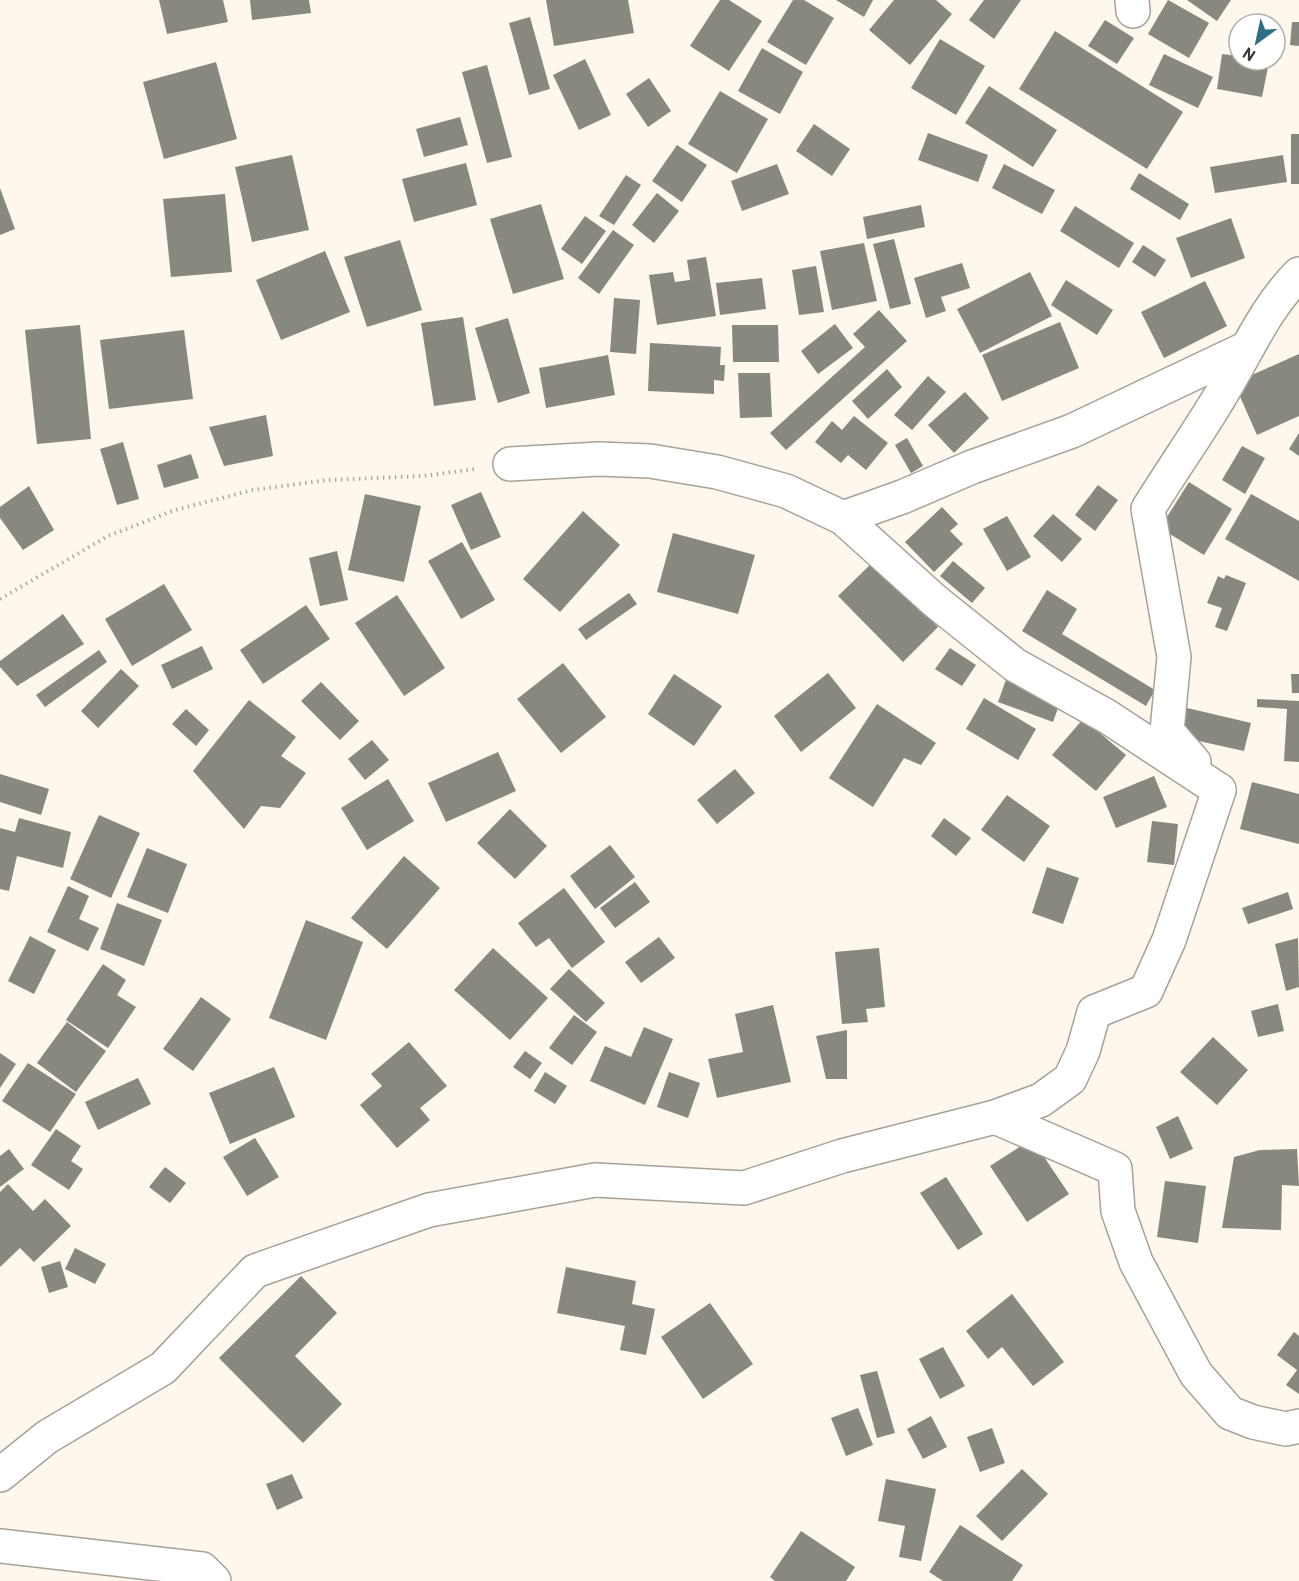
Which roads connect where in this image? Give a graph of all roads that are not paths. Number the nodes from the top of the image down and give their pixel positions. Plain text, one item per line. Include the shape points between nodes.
1 (1299, 274) edge
2 (1245, 349) junction
3 (510, 464) road end
4 (843, 518) junction
5 (1219, 790) junction
6 (995, 1117) junction
7 (1299, 1426) edge
8 (0, 1475) edge
9 (0, 1546) edge
10 (214, 1581) edge

1 - 2 street via 1270,309
2 - 4 street via 1072,431
2 - 5 street via 1223,392 1148,509 1174,657 1167,731
3 - 4 street via 599,459 694,468 786,491
4 - 5 street via 935,601 1015,664 1108,717
5 - 6 street via 1169,940 1146,991 1094,1012 1070,1079 1041,1100
6 - 7 street via 1115,1169 1118,1211 1136,1262 1196,1374 1230,1413 1286,1429
6 - 8 street via 842,1156 744,1188 595,1180 429,1210 255,1271 163,1368 46,1437
9 - 10 street via 202,1569

